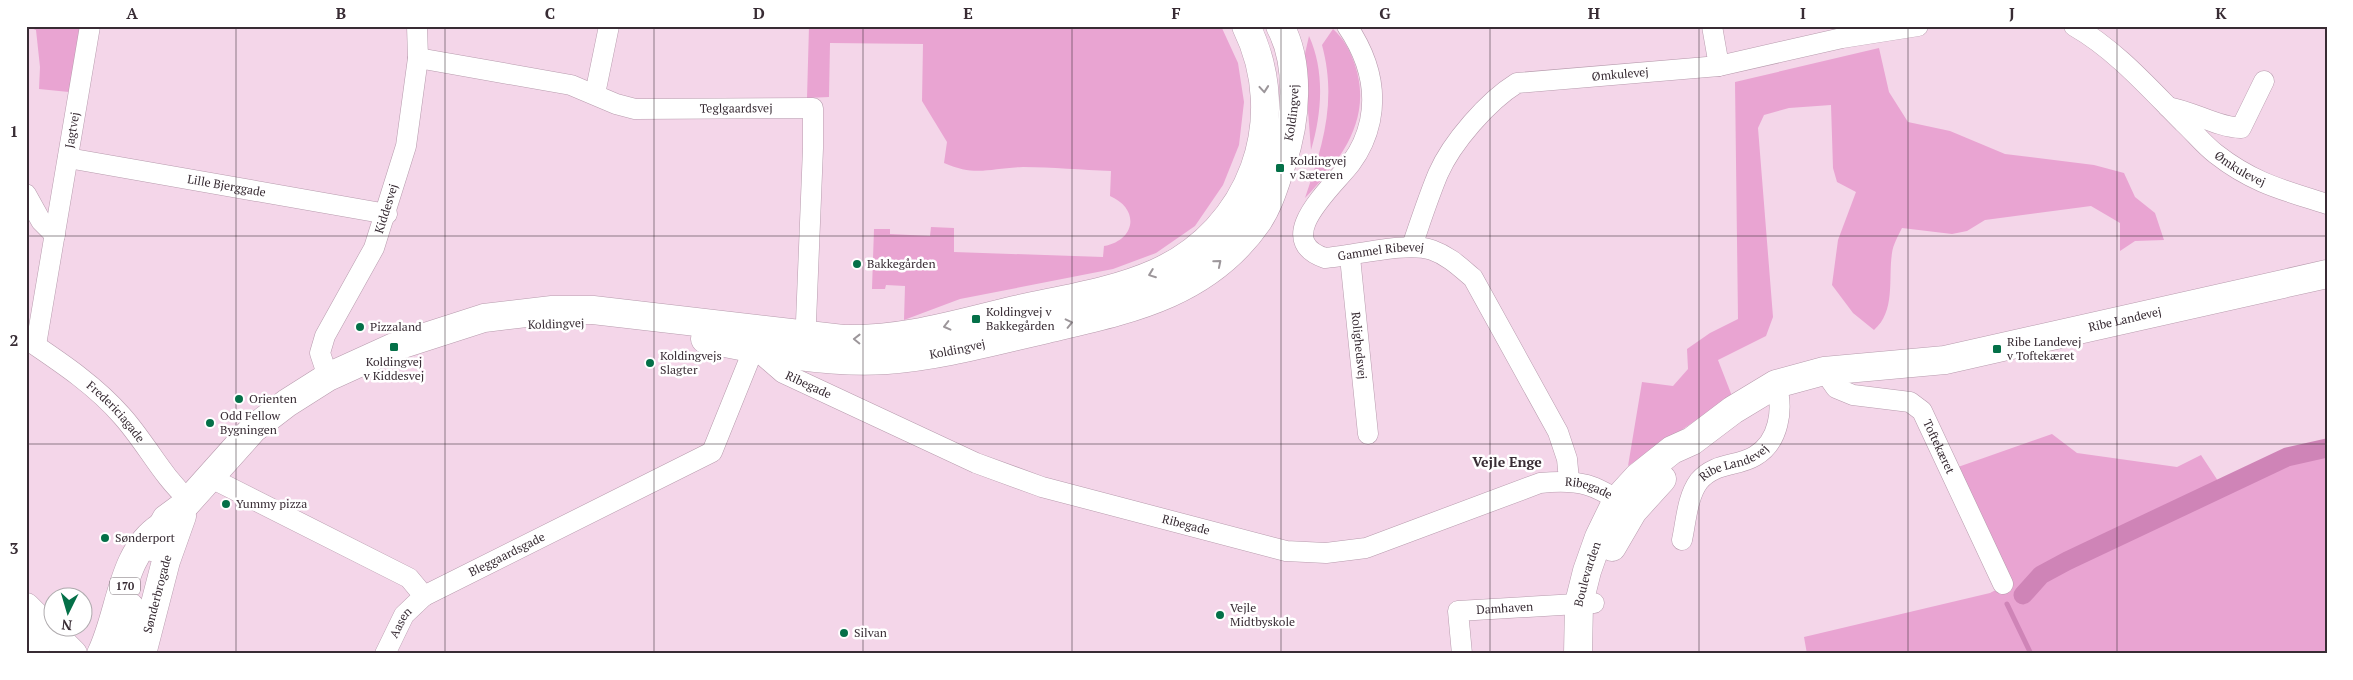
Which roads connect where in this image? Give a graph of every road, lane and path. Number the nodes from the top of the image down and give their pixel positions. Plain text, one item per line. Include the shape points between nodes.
1 (90, 26) edge
2 (417, 26) edge
3 (609, 26) edge
4 (1347, 26) edge
5 (1712, 26) edge
6 (1918, 26) edge
7 (2074, 26) edge
8 (1283, 28) edge
9 (1249, 34) edge
10 (418, 58) junction
11 (1719, 66) junction
12 (2264, 81) dead end
13 (595, 94) junction
14 (2168, 107) junction
15 (68, 158) junction
16 (26, 194) edge
17 (2327, 204) edge
18 (387, 214) junction
19 (55, 235) junction
20 (1412, 246) junction
21 (1350, 257) junction
22 (2327, 274) edge
23 (453, 330) junction
24 (31, 342) edge
25 (805, 345) junction
26 (754, 348) junction
27 (1824, 371) junction
28 (328, 377) junction
29 (1776, 384) junction
30 (1368, 434) dead end
31 (209, 477) junction
32 (1569, 480) junction
33 (187, 503) junction
34 (1625, 506) junction
35 (161, 527) junction
36 (1682, 540) dead end
37 (2003, 584) dead end
38 (424, 596) junction
39 (1587, 603) junction
40 (26, 607) edge
41 (26, 643) edge
42 (36, 654) edge
43 (73, 654) edge
44 (101, 654) edge
45 (118, 654) edge
46 (142, 654) edge
47 (385, 654) edge
48 (1462, 654) edge
49 (1578, 654) edge
50 (1594, 654) edge

1 - 15 street, Jagtvej
2 - 10 street, Kiddesvej
3 - 13 street
4 - 21 street, Gammel Ribevej via 1361,47 1368,69 1370,120 1352,162 1309,212 1304,237 1313,254 1325,258
5 - 11 street
6 - 11 street, Ømkulevej via 1842,38
7 - 14 street, Ømkulevej via 2095,38
8 - 9 street
25 -> 8 main road, Koldingvej / 170 via 884,360 948,352 1121,311 1201,278 1226,257 1258,221 1270,199 1286,152 1294,104 1292,64
9 -> 25 main road, Koldingvej / 170 via 1263,74 1266,112 1261,152 1248,186 1223,224 1193,251 1156,273 1114,287 906,336
10 - 13 street, Teglgaardsvej via 571,85
10 - 18 street, Kiddesvej via 406,146
11 - 20 street, Ømkulevej via 1518,83 1499,94 1456,145 1439,173
12 - 14 street via 2241,128 2230,128 2185,109
13 - 25 street, Teglgaardsvej via 634,109 813,108
14 - 17 street, Ømkulevej via 2214,153 2241,172 2265,185
15 - 18 street, Lille Bjerggade
15 - 19 street, Jagtvej
16 - 19 street via 41,220
18 - 28 street, Kiddesvej via 374,248 325,336 320,354
19 - 24 street, Jagtvej
20 - 21 street, Gammel Ribevej
20 - 32 street, Gammel Ribevej via 1431,249 1452,260 1473,278 1558,432 1567,459
21 - 30 street, Rolighedsvej
22 - 27 main road, Ribe Landevej via 1946,360
23 - 25 main road, Koldingvej / 170 via 501,315 584,310
23 - 26 main road, Koldingvej / 170 via 556,322 600,323 637,326
23 - 28 main road, Koldingvej / 170 via 394,347
24 - 33 street, Fredericiagade via 86,382 122,416
25 - 26 main road, Koldingvej / 170
26 - 32 street, Ribegade via 783,373 976,463 1042,488 1286,551 1326,553 1366,548 1540,483
26 - 38 street, Bleggaardsgade via 712,452
27 - 29 main road, Ribe Landevej
27 - 37 street, Toftekæret via 1836,388 1853,395 1910,402 1922,411
28 - 31 main road, Koldingvej / 170 via 253,429
29 - 34 main road, Ribe Landevej via 1733,410 1692,441 1672,450 1638,477
29 - 36 street, Ribe Landevej via 1779,393 1777,429 1766,447 1754,457 1713,470 1699,482 1691,496
31 - 33 main road, Sønderbrogade / 170
31 - 38 street via 409,578
32 - 34 street, Ribegade via 1588,484
33 - 35 main road, Sønderbrogade / 170
33 - 46 main road, Sønderbrogade / 170 via 166,561
34 - 39 main road, Boulevarden via 1599,537
35 - 44 main road, 170 via 150,534 132,564
35 - 45 main road, Sønderbrogade via 138,579
38 - 47 street, Aasen via 404,615
39 - 48 street, Damhaven via 1458,611
39 - 49 main road, Boulevarden
39 - 50 main road, Boulevarden
40 - 43 main road
41 - 42 main road

